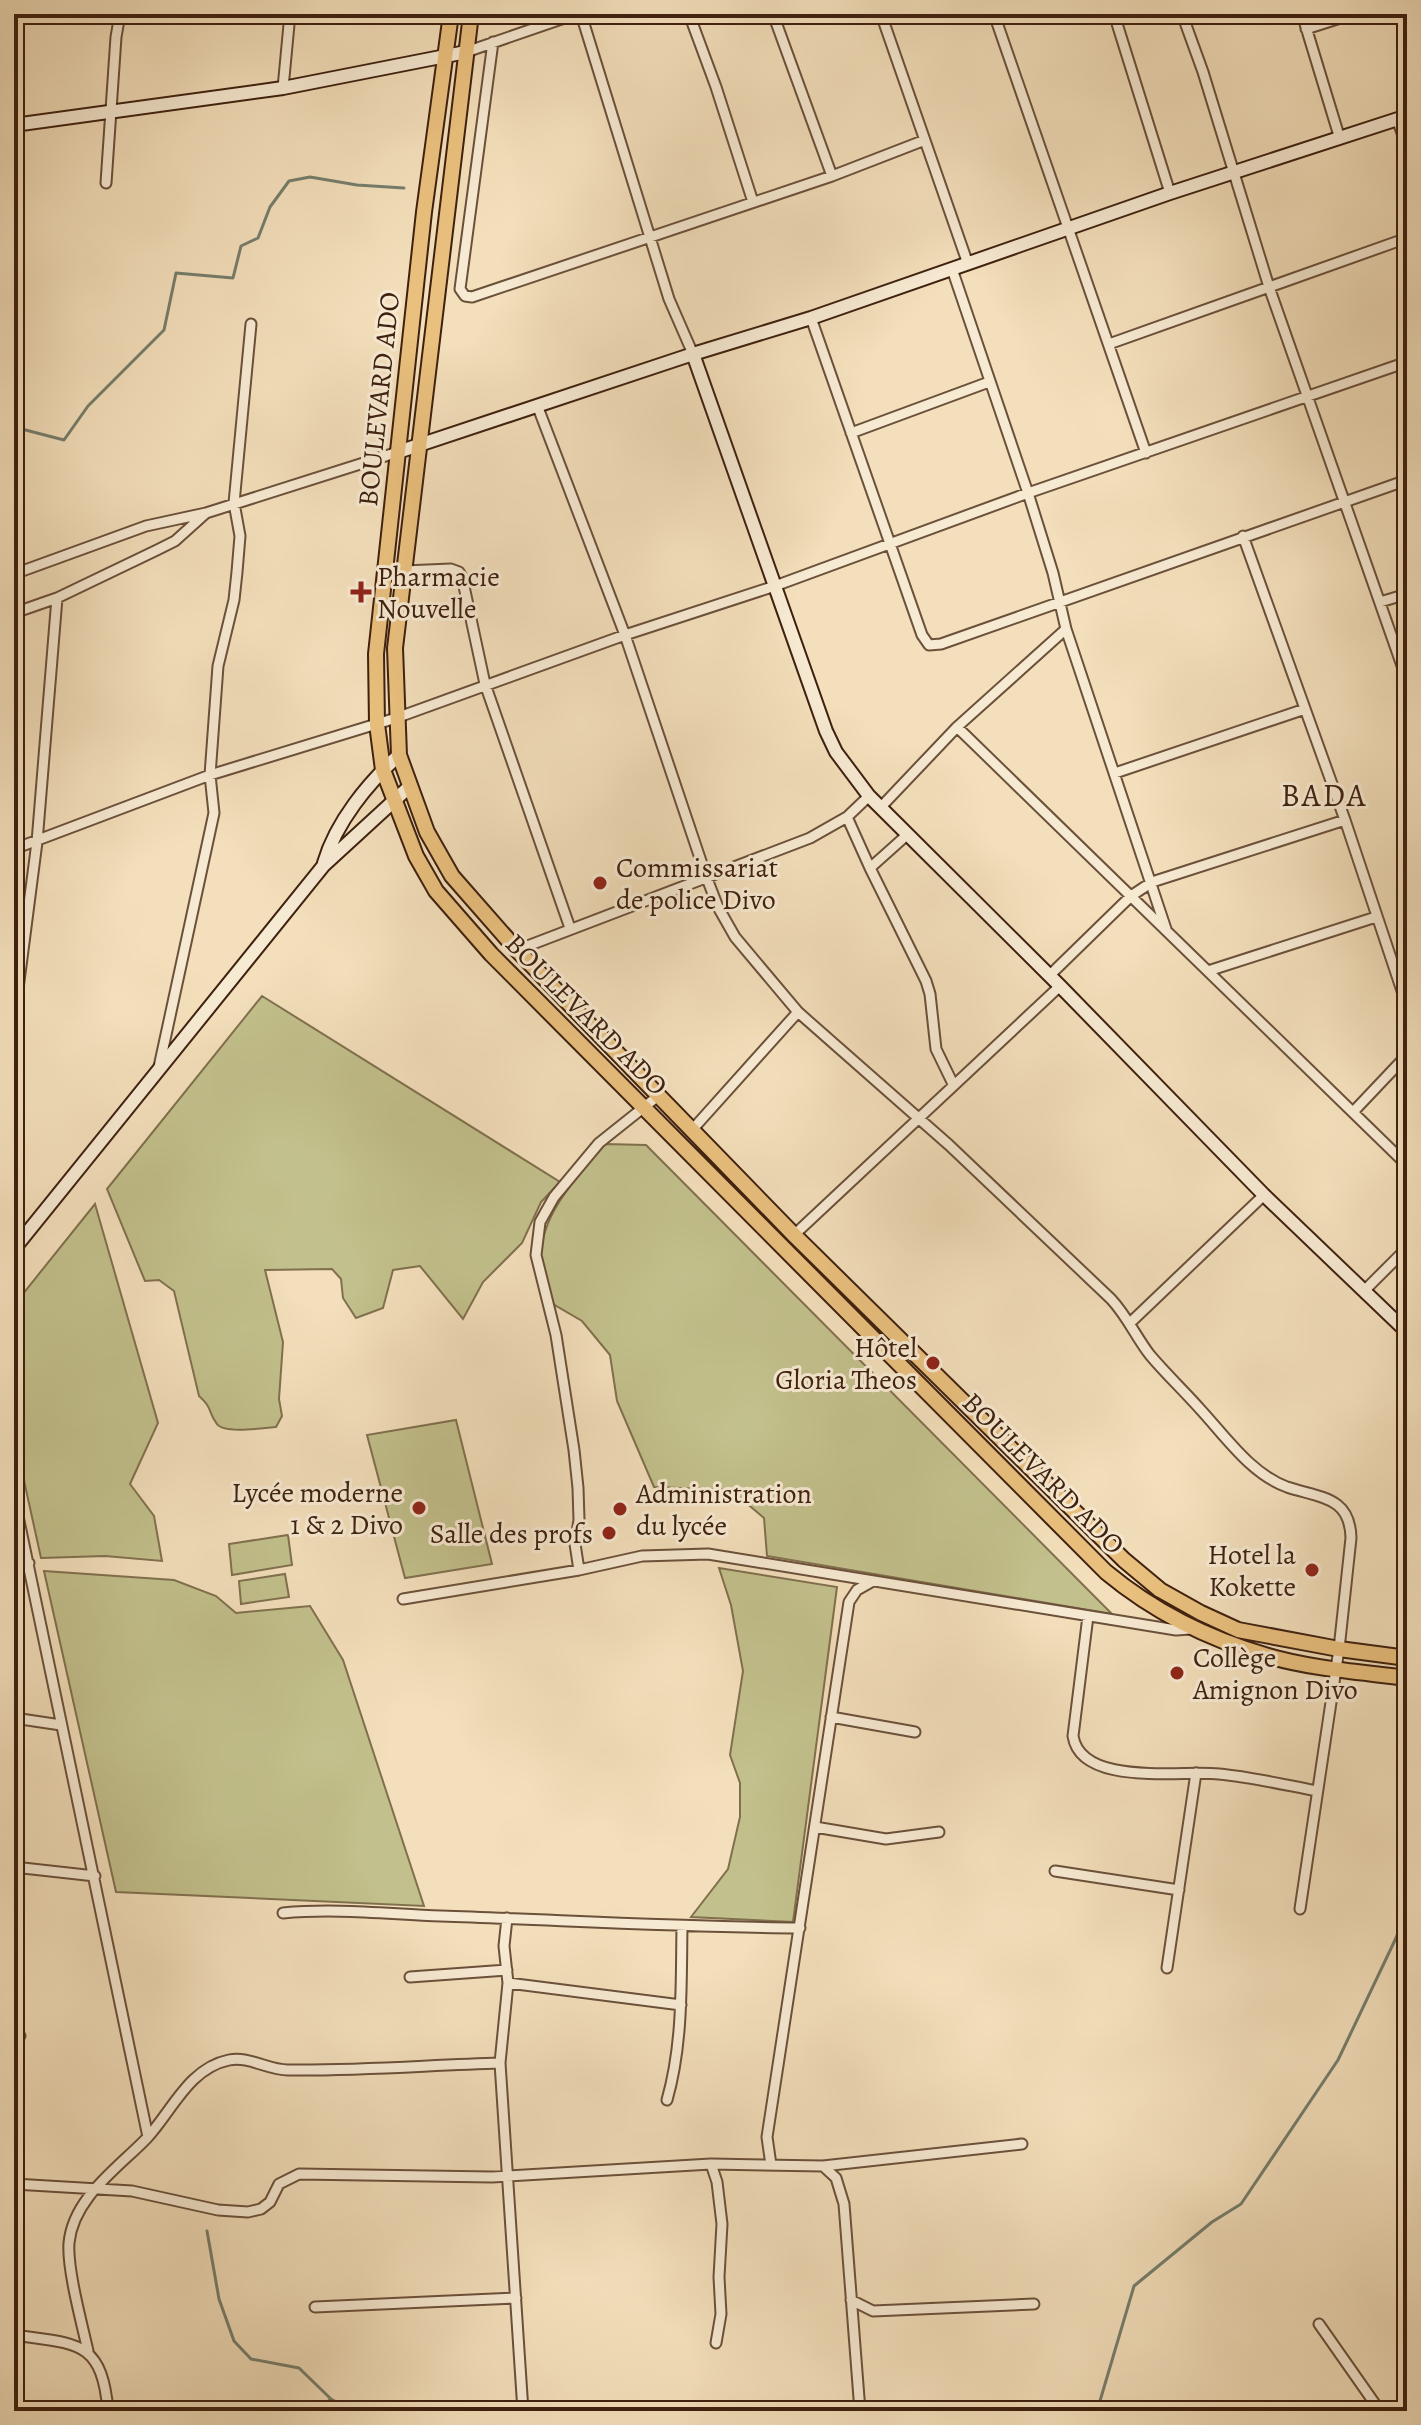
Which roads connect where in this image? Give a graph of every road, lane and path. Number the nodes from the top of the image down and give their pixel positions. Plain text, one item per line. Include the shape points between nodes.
1 (120, 14) edge
2 (290, 14) edge
3 (451, 14) edge
4 (471, 14) edge
5 (578, 14) edge
6 (689, 14) edge
7 (773, 14) edge
8 (881, 14) edge
9 (1011, 14) edge
10 (1114, 14) edge
11 (1182, 14) edge
12 (1302, 14) edge
13 (1353, 14) edge
14 (995, 16) edge
15 (1306, 29) junction
16 (493, 42) junction
17 (466, 52) junction
18 (446, 56) junction
19 (283, 88) junction
20 (112, 109) junction
21 (1402, 118) edge
22 (14, 125) edge
23 (1340, 139) junction
24 (925, 140) junction
25 (1407, 147) edge
26 (1232, 174) junction
27 (832, 176) junction
28 (106, 183) dead end
29 (1170, 193) junction
30 (753, 202) junction
31 (1070, 230) junction
32 (650, 236) junction
33 (1407, 238) edge
34 (968, 264) junction
35 (952, 269) junction
36 (1269, 287) junction
37 (811, 318) junction
38 (251, 324) dead end
39 (1109, 344) junction
40 (693, 354) junction
41 (1407, 362) edge
42 (989, 382) junction
43 (1308, 397) junction
44 (537, 405) junction
45 (851, 433) junction
46 (419, 446) junction
47 (398, 452) junction
48 (1146, 453) junction
49 (1407, 480) edge
50 (1028, 493) junction
51 (1345, 501) junction
52 (234, 503) junction
53 (206, 513) junction
54 (1243, 536) junction
55 (891, 543) junction
56 (404, 571) junction
57 (14, 574) edge
58 (775, 586) junction
59 (1407, 594) edge
60 (57, 598) junction
61 (1059, 602) junction
62 (1380, 602) junction
63 (14, 613) edge
64 (1066, 629) junction
65 (625, 635) junction
66 (1407, 680) edge
67 (485, 684) junction
68 (1305, 709) junction
69 (396, 718) junction
70 (377, 724) junction
71 (957, 727) junction
72 (399, 755) junction
73 (383, 770) junction
74 (1115, 773) junction
75 (210, 775) junction
76 (409, 787) junction
77 (869, 796) junction
78 (395, 799) junction
79 (881, 807) junction
80 (847, 817) junction
81 (1345, 820) junction
82 (908, 834) junction
83 (37, 842) junction
84 (14, 849) edge
85 (324, 865) junction
86 (870, 868) junction
87 (706, 876) junction
88 (1152, 882) junction
89 (1131, 896) junction
90 (1376, 917) junction
91 (570, 928) junction
92 (1166, 929) junction
93 (517, 950) junction
94 (1208, 971) junction
95 (1050, 975) junction
96 (1060, 986) junction
97 (1407, 1006) edge
98 (798, 1012) junction
99 (14, 1020) edge
100 (1407, 1055) edge
101 (158, 1072) junction
102 (953, 1084) junction
103 (658, 1096) junction
104 (644, 1108) junction
105 (1354, 1111) junction
106 (917, 1118) junction
107 (692, 1130) junction
108 (1407, 1165) edge
109 (1264, 1195) junction
110 (794, 1235) junction
111 (1407, 1248) edge
112 (14, 1249) edge
113 (1365, 1290) junction
114 (1131, 1322) junction
115 (1407, 1332) edge
116 (14, 1497) edge
117 (14, 1561) edge
118 (29, 1563) junction
119 (579, 1570) junction
120 (871, 1582) junction
121 (403, 1599) dead end
122 (1088, 1616) junction
123 (1195, 1629) junction
124 (1339, 1649) junction
125 (1407, 1658) edge
126 (1336, 1668) junction
127 (1407, 1678) edge
128 (831, 1717) junction
129 (14, 1718) edge
130 (61, 1725) junction
131 (915, 1732) dead end
132 (1196, 1773) junction
133 (1317, 1791) junction
134 (815, 1827) junction
135 (939, 1832) dead end
136 (14, 1867) edge
137 (1055, 1871) dead end
138 (95, 1876) junction
139 (1179, 1890) junction
140 (1300, 1909) dead end
141 (283, 1913) dead end
142 (507, 1918) junction
143 (682, 1927) junction
144 (800, 1928) junction
145 (1167, 1968) dead end
146 (507, 1970) junction
147 (410, 1977) dead end
148 (508, 1983) junction
149 (681, 2005) junction
150 (500, 2063) junction
151 (667, 2100) dead end
152 (148, 2137) junction
153 (1022, 2144) dead end
154 (711, 2164) junction
155 (771, 2165) junction
156 (823, 2166) junction
157 (506, 2176) junction
158 (14, 2184) edge
159 (95, 2189) junction
160 (516, 2298) junction
161 (851, 2300) junction
162 (1034, 2304) dead end
163 (315, 2307) dead end
164 (1319, 2324) dead end
165 (14, 2335) edge
166 (716, 2343) dead end
167 (88, 2351) junction
168 (108, 2411) edge
169 (523, 2411) edge
170 (860, 2411) edge
171 (1380, 2411) edge

1 - 20 street
2 - 19 street
3 - 18 main road, BOULEVARD ADO
4 - 17 main road, BOULEVARD ADO
5 - 16 street
5 - 32 street
6 - 30 street
7 - 27 street
8 - 24 street
9 - 14 street
10 - 29 street
11 - 26 street
12 - 15 street
13 - 15 street
14 - 31 street
15 - 23 street
16 - 17 street
16 - 32 street via 460,289 465,296
17 - 18 street
17 - 46 main road, BOULEVARD ADO
18 - 19 street
18 - 47 main road, BOULEVARD ADO
19 - 20 street
20 - 22 street
20 - 28 street
21 - 23 street
21 - 25 street
23 - 26 street
24 - 27 street
24 - 34 street
26 - 29 street
26 - 36 street
27 - 30 street
29 - 31 street
30 - 32 street
31 - 34 street
31 - 39 street
32 - 40 street
33 - 36 street
34 - 35 street
35 - 37 street
35 - 42 street
36 - 39 street
36 - 43 street
37 - 40 street
37 - 45 street
38 - 52 street
39 - 48 street
40 - 44 street
40 - 58 street
41 - 43 street
42 - 45 street
42 - 50 street
43 - 48 street
43 - 51 street
44 - 46 street
44 - 65 street
45 - 55 street
46 - 47 street
46 - 56 main road, BOULEVARD ADO
47 - 52 street
47 - 70 main road, BOULEVARD ADO via 376,654
48 - 50 street
49 - 51 street
50 - 55 street
50 - 61 street
51 - 54 street
51 - 62 street
52 - 53 street
52 - 75 street via 240,536 237,572 218,666
53 - 57 street via 146,526
53 - 60 street via 175,541
54 - 61 street
54 - 68 street
55 - 58 street
55 - 61 street via 929,645
56 - 67 street via 459,572
56 - 69 main road, BOULEVARD ADO via 395,648
58 - 65 street
58 - 77 street via 826,731
59 - 62 street
60 - 63 street
60 - 83 street
61 - 64 street
62 - 66 street
64 - 71 street
64 - 74 street
65 - 67 street
65 - 87 street
67 - 69 street
67 - 91 street
68 - 74 street
68 - 81 street
69 - 70 street
69 - 72 main road, BOULEVARD ADO
70 - 73 main road, BOULEVARD ADO
70 - 75 street
71 - 79 street
71 - 89 street
72 - 73 street
72 - 76 main road, BOULEVARD ADO
73 - 78 main road, BOULEVARD ADO
73 - 85 street via 337,832
74 - 88 street
75 - 83 street
75 - 101 street via 212,826
76 - 78 street
76 - 93 main road, BOULEVARD ADO via 445,866
77 - 79 street
77 - 80 street
78 - 85 street
78 - 104 main road, BOULEVARD ADO via 416,856 436,891
79 - 82 street
80 - 86 street
80 - 87 street via 810,838
81 - 88 street
81 - 90 street
82 - 86 street
82 - 95 street
83 - 84 street
83 - 99 street
85 - 101 street
86 - 102 street via 926,981 936,1049
87 - 91 street
87 - 98 street via 735,937
88 - 89 street
88 - 92 street
89 - 92 street
89 - 95 street
90 - 94 street
90 - 97 street
91 - 93 street
92 - 94 street
93 - 103 main road, BOULEVARD ADO
94 - 105 street
95 - 96 street
96 - 102 street
96 - 109 street
98 - 106 street
98 - 107 street
100 - 105 street
101 - 112 street
102 - 106 street
103 - 104 street
103 - 107 main road, BOULEVARD ADO
104 - 119 street via 599,1143 540,1222 536,1255 556,1335 574,1450
104 - 123 main road, BOULEVARD ADO via 1106,1572
105 - 108 street
106 - 110 street
106 - 114 street
107 - 110 main road, BOULEVARD ADO
109 - 113 street
109 - 114 street
110 - 124 main road, BOULEVARD ADO via 1160,1590 1238,1630
111 - 113 street
113 - 115 street
114 - 124 street via 1151,1355 1254,1467 1281,1485 1346,1511 1351,1538
116 - 118 street
117 - 118 street
118 - 130 street
119 - 120 street via 642,1556 708,1554
119 - 121 street
120 - 122 street
120 - 128 street via 849,1602
122 - 123 street
122 - 132 street via 1074,1745 1103,1767
123 - 126 main road, BOULEVARD ADO via 1270,1657
124 - 125 main road, BOULEVARD ADO
124 - 126 street
126 - 127 main road, BOULEVARD ADO
126 - 133 street
128 - 131 street
128 - 134 street
129 - 130 street
130 - 138 street
132 - 133 street
132 - 139 street
133 - 140 street
134 - 135 street via 886,1839
134 - 144 street
136 - 138 street
137 - 139 street
138 - 152 street
139 - 145 street
141 - 142 street via 328,1909
142 - 143 street
142 - 146 street
143 - 144 street
143 - 149 street
144 - 155 street via 767,2137
146 - 147 street
146 - 148 street
148 - 149 street
148 - 150 street
149 - 151 street
150 - 152 street via 284,2070 240,2058 224,2061 185,2087
150 - 157 street
152 - 159 street
153 - 156 street
154 - 155 street
154 - 157 street
154 - 166 street via 722,2224
155 - 156 street
156 - 161 street via 836,2178 844,2204
157 - 159 street via 299,2174 279,2184 261,2209 248,2212
157 - 160 street
158 - 159 street
159 - 167 street via 75,2220 69,2244
160 - 163 street
160 - 169 street
161 - 162 street via 873,2311
161 - 170 street
164 - 171 street
165 - 167 street
167 - 168 street via 103,2374

